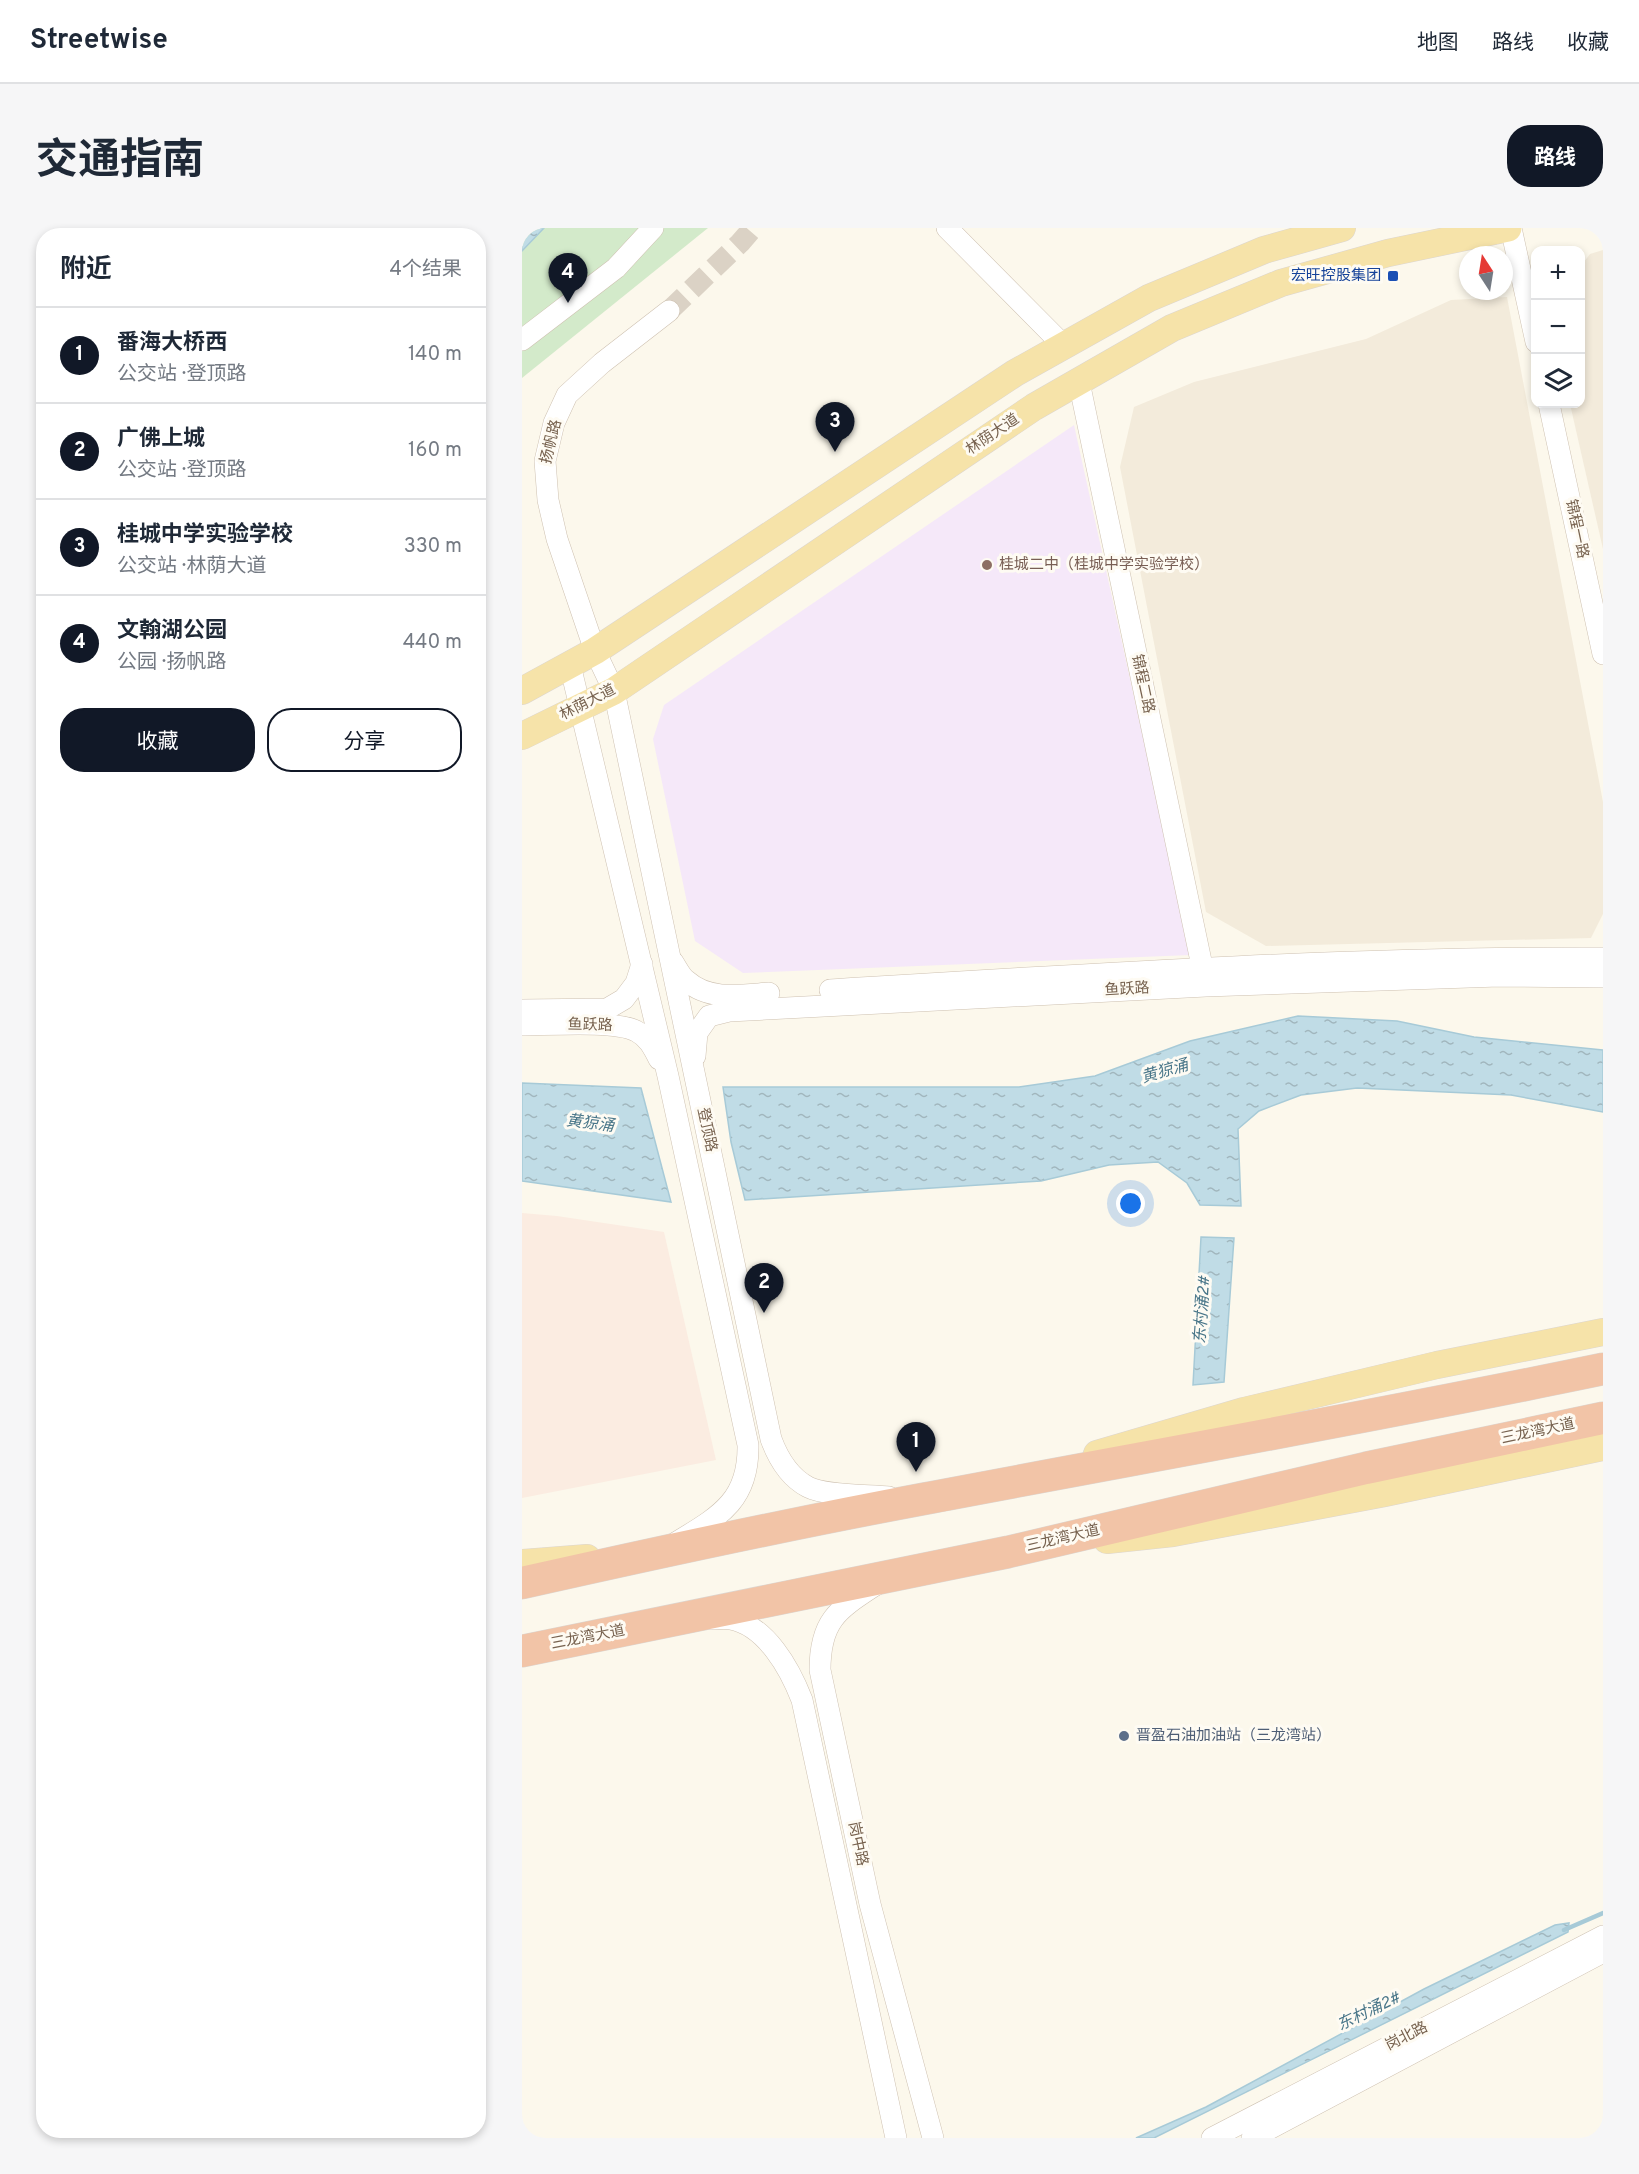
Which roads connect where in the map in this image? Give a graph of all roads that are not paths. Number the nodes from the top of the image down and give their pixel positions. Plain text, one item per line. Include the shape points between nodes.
1 (653, 228) edge
2 (946, 228) edge
3 (1342, 228) edge
4 (1510, 228) edge
5 (669, 311) tunnel mouth
6 (1531, 320) edge
7 (522, 340) edge
8 (1064, 346) junction
9 (1079, 382) junction
10 (1550, 408) edge
11 (595, 651) junction
12 (1603, 654) edge
13 (570, 665) junction
14 (522, 691) edge
15 (614, 691) junction
16 (580, 707) junction
17 (522, 736) edge
18 (1603, 958) edge
19 (670, 959) junction
20 (642, 964) junction
21 (1204, 977) junction
22 (1603, 977) edge
23 (522, 1010) edge
24 (522, 1025) edge
25 (693, 1068) junction
26 (668, 1076) junction
27 (1603, 1332) edge
28 (1603, 1369) edge
29 (1603, 1418) edge
30 (771, 1439) junction
31 (748, 1445) junction
32 (1603, 1448) edge
33 (969, 1491) junction
34 (923, 1499) junction
35 (660, 1552) junction
36 (1008, 1552) junction
37 (522, 1563) edge
38 (889, 1576) junction
39 (522, 1583) edge
40 (687, 1618) junction
41 (522, 1651) edge
42 (522, 1666) edge
43 (819, 1670) junction
44 (793, 1678) junction
45 (1603, 1936) edge
46 (1603, 1952) edge
47 (896, 2138) edge
48 (933, 2138) edge
49 (1212, 2138) edge
50 (1252, 2138) edge

1 - 7 street via 616,268
2 - 8 street
3 - 8 main road via 1264,250 1149,298
4 - 6 street
4 - 9 main road, 林荫大道 via 1388,253 1281,283 1172,328
5 - 11 street, 扬帆路 via 567,395 545,461 557,539
8 - 11 main road via 1015,373
9 - 15 main road, 林荫大道 via 1034,407
9 - 21 street, 锦程二路
10 - 12 street, 锦程一路
11 - 13 main road
11 - 15 street, 登顶路
13 - 14 main road
13 - 16 street, 登顶路
15 - 16 main road, 林荫大道
15 - 19 street, 登顶路
16 - 17 main road, 林荫大道
16 - 20 street, 登顶路
18 - 21 street, 鱼跃路 via 1501,958
19 - 21 street, 鱼跃路 via 686,981 705,992 726,996
19 - 25 street, 登顶路
20 - 23 street, 鱼跃路 via 636,983 624,999 607,1009
20 - 26 street, 登顶路
21 - 22 street, 鱼跃路
21 - 25 street, 鱼跃路 via 729,1011 709,1016 697,1033
24 - 26 street, 鱼跃路 via 612,1025 634,1030 651,1042
25 - 30 street, 登顶路
26 - 31 street, 登顶路
27 - 33 main road via 1437,1365 1244,1412
28 - 33 highway
29 - 36 highway, 三龙湾大道 via 1366,1468
30 - 31 street via 766,1455 760,1457
30 - 34 street, 登顶路 via 784,1465 809,1488
31 - 35 street, 登顶路 via 744,1483 728,1507
32 - 36 main road via 1173,1533
33 - 34 highway
34 - 35 highway
35 - 37 main road
35 - 39 highway
36 - 38 highway, 三龙湾大道
38 - 40 highway, 三龙湾大道
38 - 43 street, 岗中路 via 841,1608 830,1621 819,1655
40 - 41 highway, 三龙湾大道
40 - 42 main road
40 - 44 street, 岗中路 via 732,1619 751,1628 775,1649
43 - 44 street via 808,1665 799,1668
43 - 48 street, 岗中路 via 870,1904
44 - 47 street, 岗中路 via 802,1700
45 - 49 street, 岗北路
46 - 50 street, 岗北路

